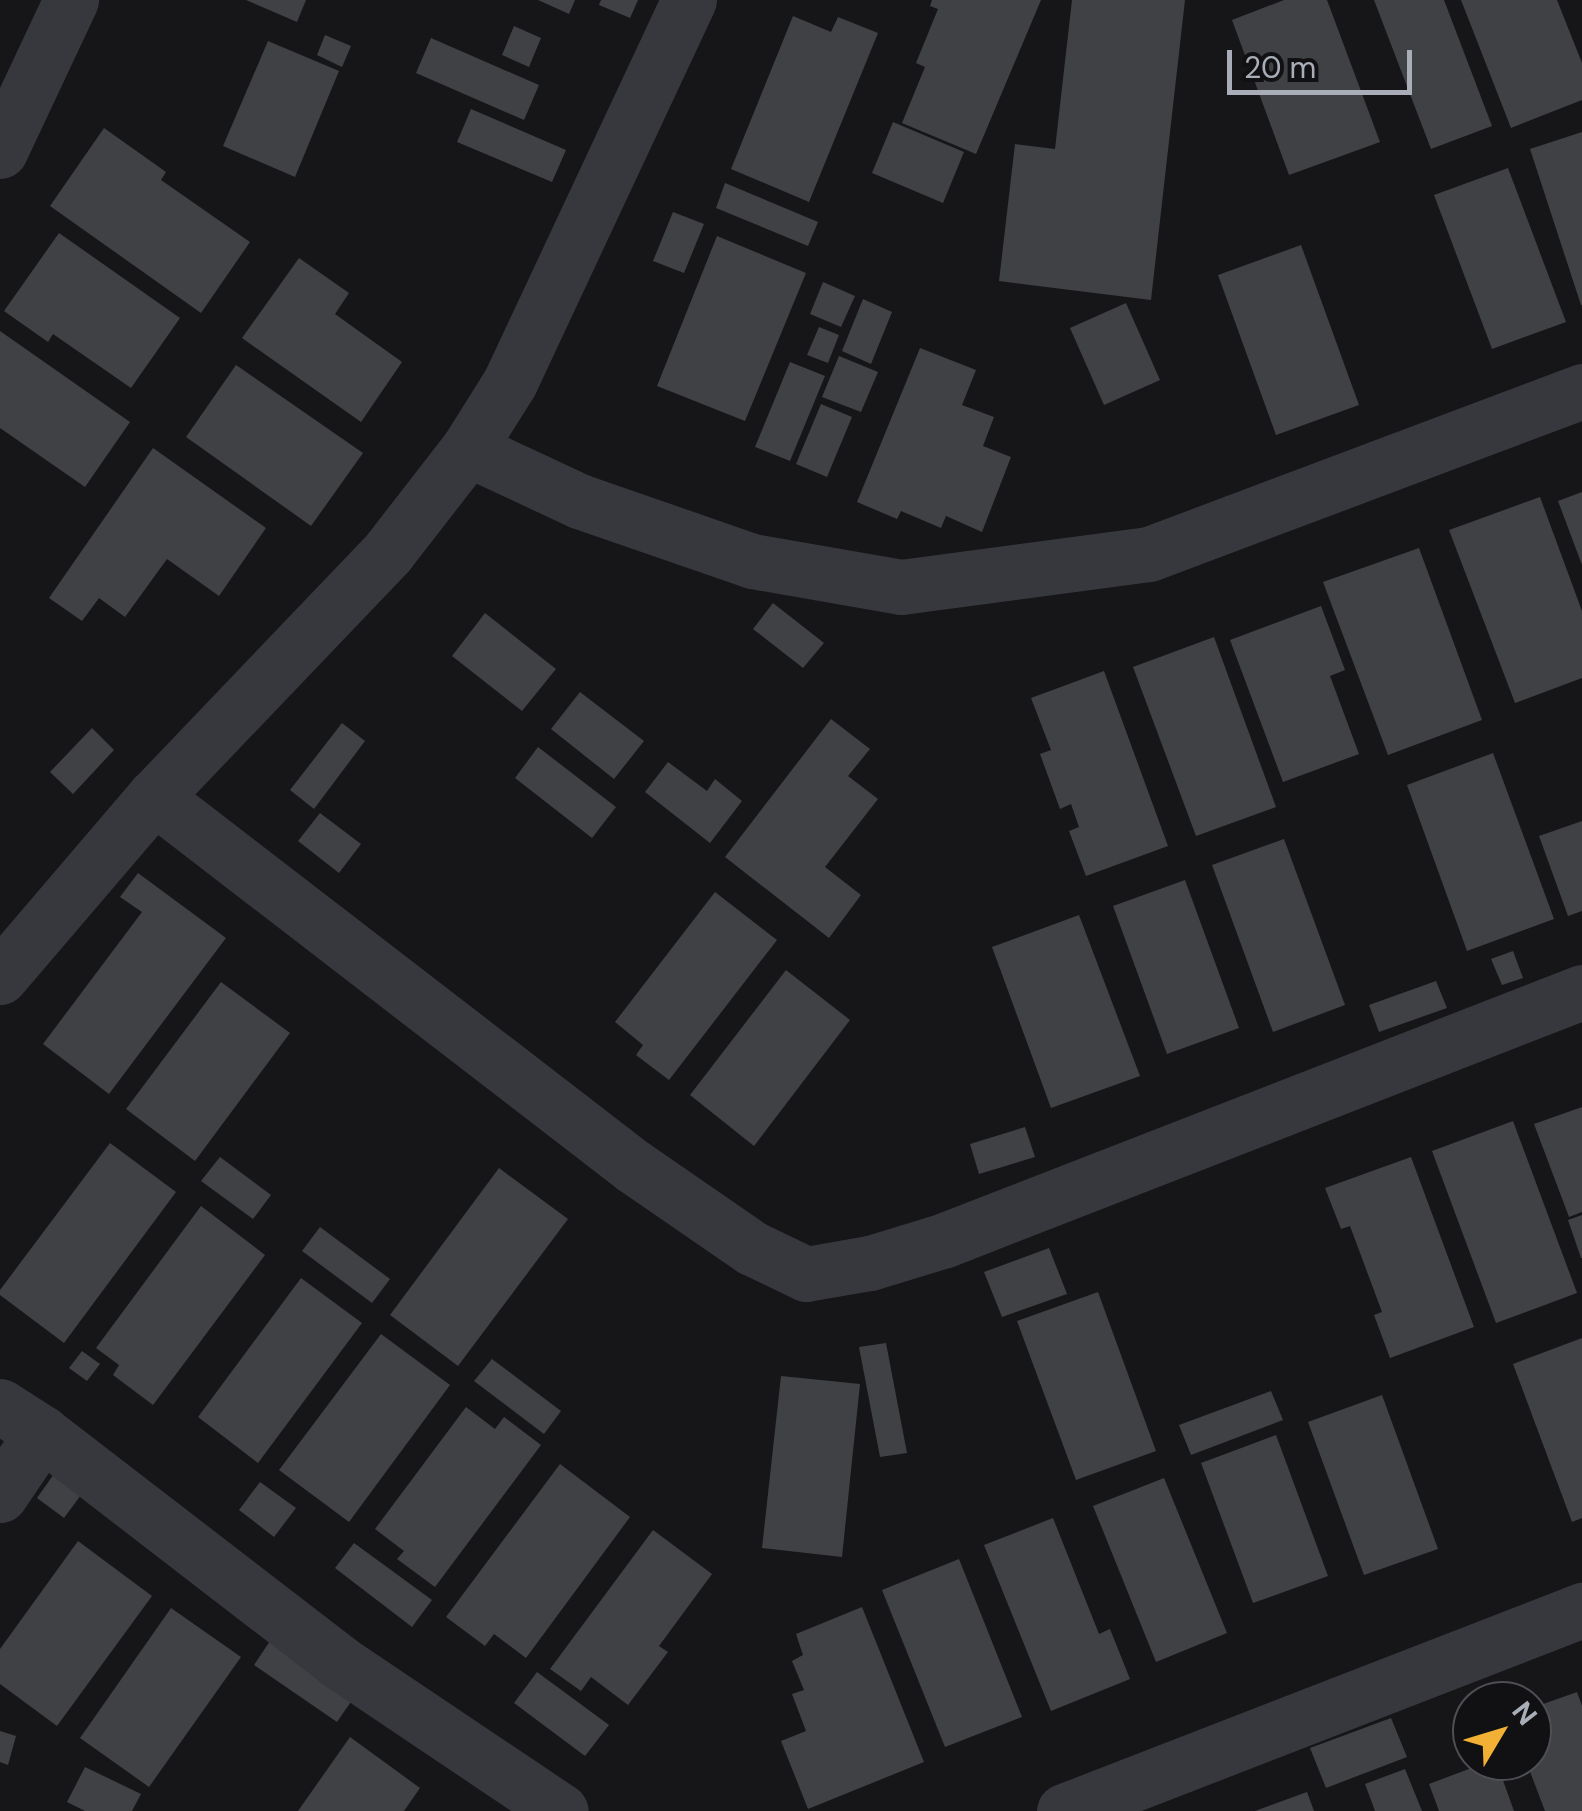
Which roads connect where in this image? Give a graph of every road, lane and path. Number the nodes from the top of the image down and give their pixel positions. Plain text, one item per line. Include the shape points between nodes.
1 (71, 0) edge
2 (689, 0) edge
3 (0, 150) edge
4 (1582, 391) edge
5 (468, 449) junction
6 (154, 796) junction
7 (0, 977) edge
8 (1582, 992) edge
9 (21, 1419) edge
10 (0, 1494) edge
11 (1582, 1610) edge
12 (1092, 1806) edge
13 (561, 1811) edge

1 - 3 street
2 - 5 street via 510,382
4 - 5 street via 1149,554 901,587 752,561 579,501
5 - 6 street via 388,552
6 - 7 street
6 - 8 street via 633,1166 752,1248 806,1274 870,1264 945,1240
9 - 10 street
9 - 13 street via 339,1662
11 - 12 street

